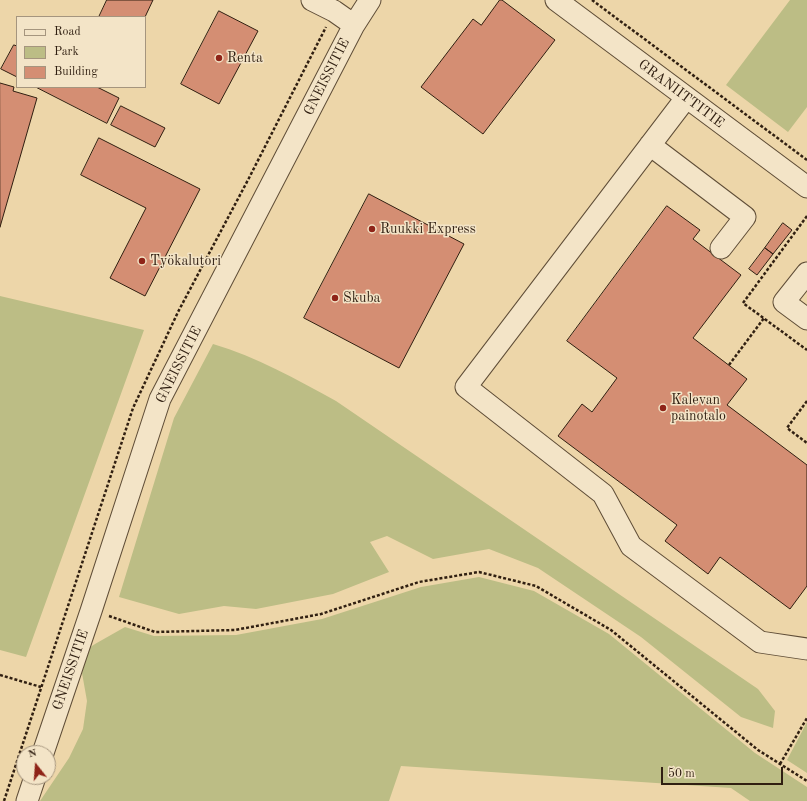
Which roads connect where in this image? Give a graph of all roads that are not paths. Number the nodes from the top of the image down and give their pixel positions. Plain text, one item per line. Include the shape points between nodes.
1 (312, 0) edge
2 (370, 0) edge
3 (556, 0) edge
4 (354, 25) junction
5 (686, 98) junction
6 (650, 145) junction
7 (807, 188) edge
8 (721, 248) dead end
9 (807, 273) edge
10 (807, 319) edge
11 (807, 649) edge
12 (46, 745) edge
13 (32, 785) edge
14 (27, 801) edge

1 - 4 street
2 - 4 street, GNEISSITIE
3 - 5 street, GRANIITTITIE
4 - 12 street, GNEISSITIE via 160,399
5 - 6 street
5 - 7 street, GRANIITTITIE
6 - 8 street via 745,217
6 - 11 street via 466,387 603,494 630,546 760,642
9 - 10 street via 784,302
13 - 14 street

